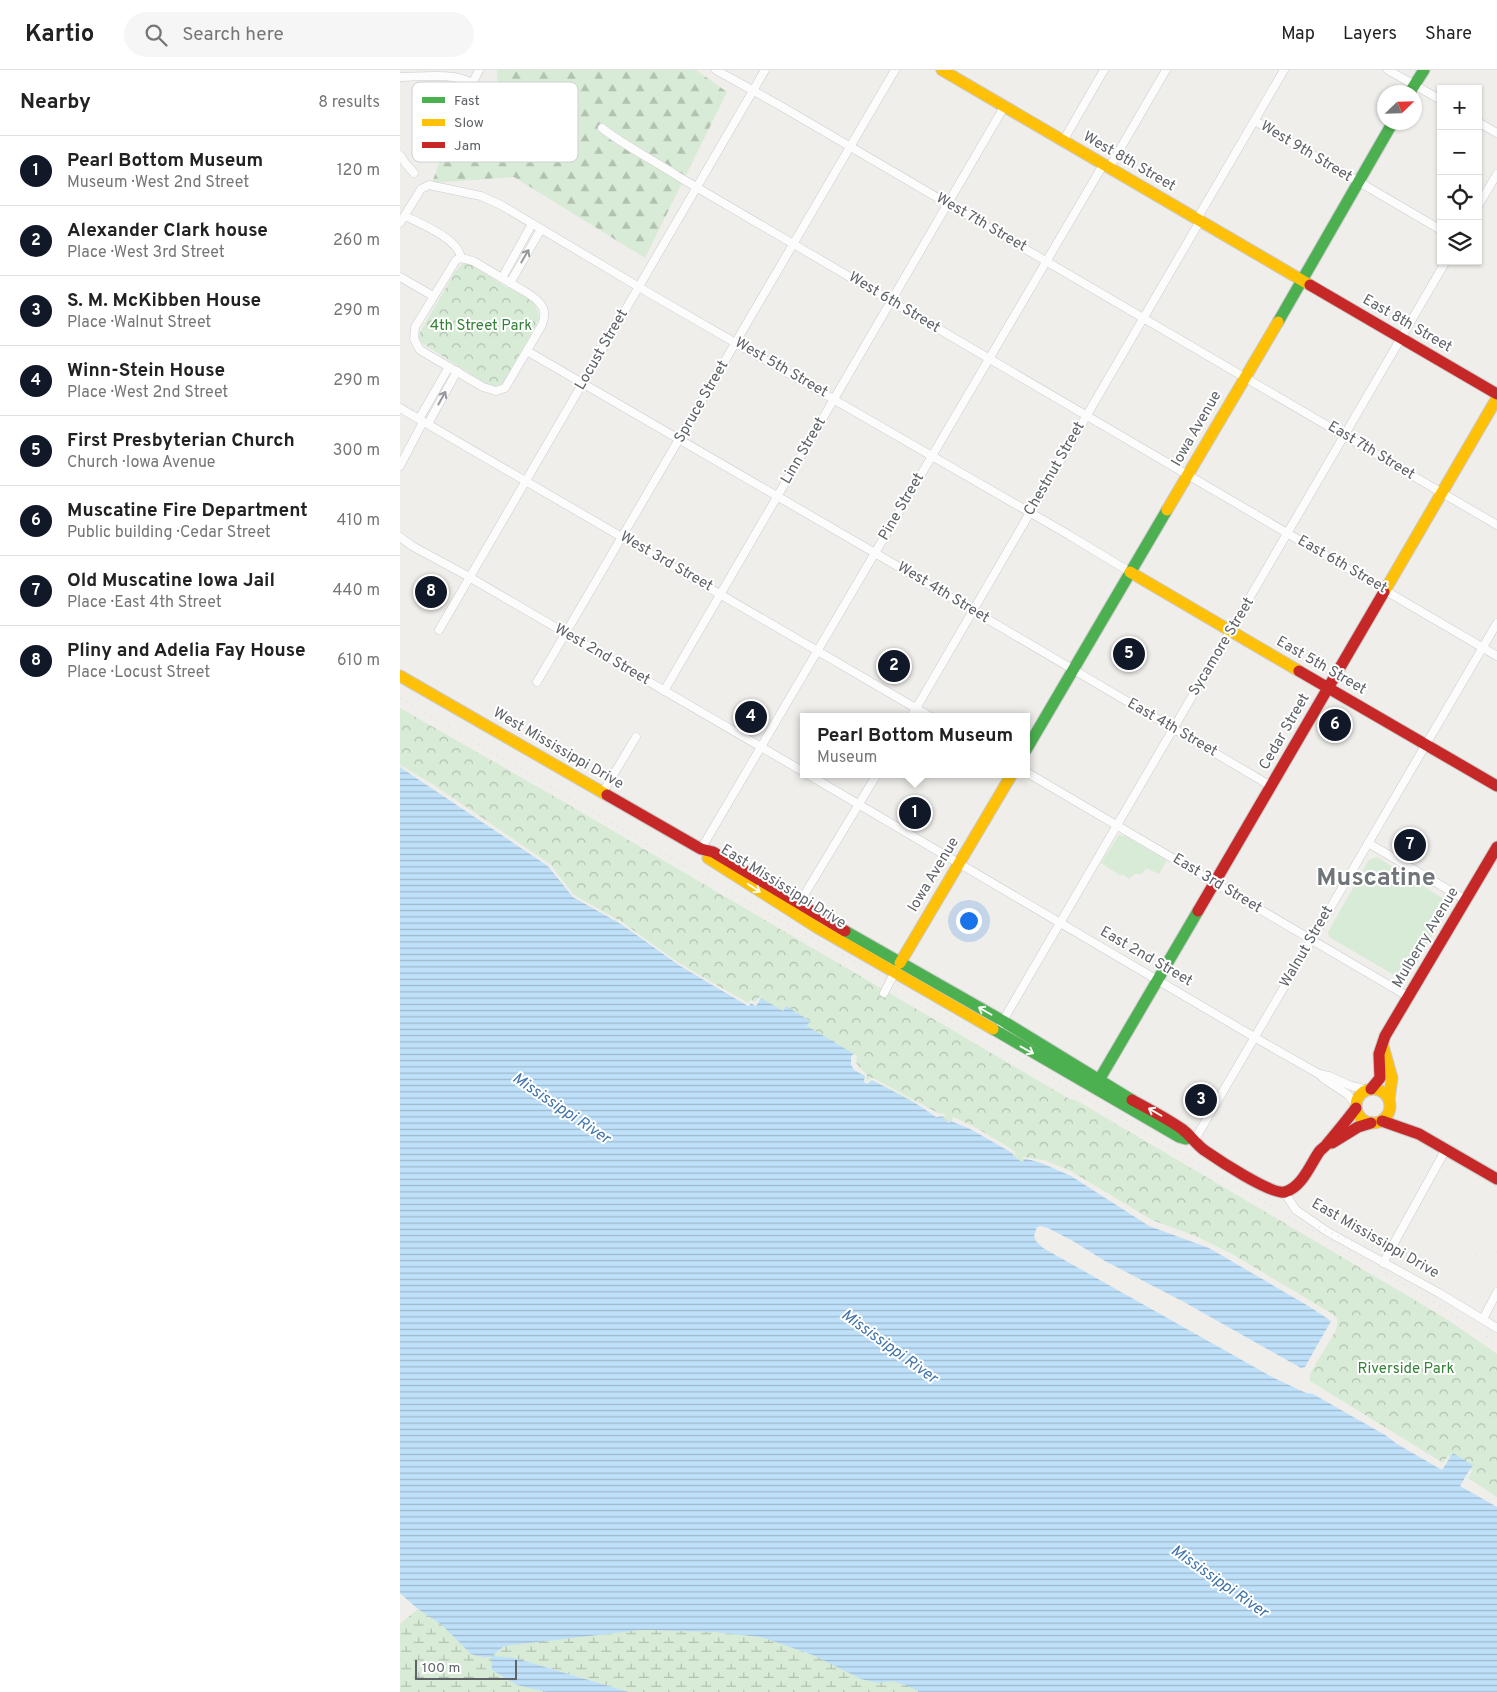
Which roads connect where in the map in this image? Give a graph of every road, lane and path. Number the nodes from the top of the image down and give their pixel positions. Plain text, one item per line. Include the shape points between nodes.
1 (479, 70) edge
2 (716, 70) edge
3 (765, 70) edge
4 (895, 70) edge
5 (1104, 70) edge
6 (1166, 70) edge
7 (1284, 70) edge
8 (1388, 70) edge
9 (1424, 70) edge
10 (945, 71) edge
11 (400, 76) edge
12 (470, 82) edge
13 (473, 82) edge
14 (1407, 85) edge
15 (1415, 85) edge
16 (754, 91) junction
17 (1422, 93) edge
18 (1437, 98) edge
19 (1004, 107) junction
20 (1254, 121) junction
21 (1482, 124) edge
22 (602, 128) dead end
23 (1388, 130) edge
24 (1497, 133) edge
25 (1063, 141) junction
26 (850, 147) junction
27 (400, 155) edge
28 (1106, 166) junction
29 (414, 173) dead end
30 (1497, 174) edge
31 (1358, 183) junction
32 (697, 188) junction
33 (1482, 199) edge
34 (948, 205) junction
35 (405, 216) junction
36 (1198, 220) junction
37 (400, 223) edge
38 (532, 224) junction
39 (1437, 228) edge
40 (541, 229) junction
41 (794, 245) junction
42 (461, 258) junction
43 (1046, 262) junction
44 (1444, 265) edge
45 (400, 277) edge
46 (502, 278) junction
47 (1302, 280) junction
48 (510, 283) junction
49 (639, 287) junction
50 (433, 296) junction
51 (891, 302) junction
52 (1143, 319) junction
53 (1402, 339) junction
54 (736, 343) junction
55 (527, 351) junction
56 (989, 358) junction
57 (449, 367) junction
58 (457, 371) junction
59 (1245, 377) junction
60 (583, 384) junction
61 (1497, 394) edge
62 (1497, 398) edge
63 (834, 399) junction
64 (400, 408) edge
65 (1087, 415) junction
66 (423, 422) junction
67 (1345, 436) junction
68 (680, 439) junction
69 (932, 455) junction
70 (400, 466) edge
71 (1188, 475) junction
72 (526, 481) junction
73 (1442, 493) junction
74 (778, 496) junction
75 (1030, 513) junction
76 (1497, 525) edge
77 (1288, 533) junction
78 (400, 537) edge
79 (623, 538) junction
80 (875, 553) junction
81 (1130, 572) junction
82 (470, 578) junction
83 (1385, 590) junction
84 (720, 594) junction
85 (973, 610) junction
86 (1497, 623) edge
87 (439, 630) dead end
88 (1231, 631) junction
89 (566, 634) junction
90 (1483, 647) junction
91 (818, 650) junction
92 (1497, 656) edge
93 (1074, 670) junction
94 (400, 676) edge
95 (537, 682) dead end
96 (1329, 688) junction
97 (664, 691) junction
98 (916, 708) junction
99 (913, 713) edge
100 (924, 713) edge
101 (1173, 729) junction
102 (636, 738) dead end
103 (1030, 743) edge
104 (1426, 744) junction
105 (761, 747) junction
106 (800, 770) edge
107 (1030, 774) edge
108 (814, 778) edge
109 (875, 778) edge
110 (1010, 778) edge
111 (1270, 786) junction
112 (1497, 786) edge
113 (603, 792) junction
114 (859, 804) junction
115 (1117, 825) junction
116 (1368, 843) junction
117 (1497, 847) edge
118 (701, 849) junction
119 (960, 864) junction
120 (1214, 883) junction
121 (1466, 900) junction
122 (797, 908) junction
123 (1060, 923) junction
124 (1312, 940) junction
125 (897, 968) junction
126 (1157, 980) junction
127 (884, 993) dead end
128 (1408, 997) junction
129 (1003, 1021) junction
130 (996, 1032) junction
131 (1254, 1038) junction
132 (1382, 1044) junction
133 (1319, 1074) junction
134 (1098, 1080) junction
135 (1369, 1089) junction
136 (1390, 1102) junction
137 (1356, 1106) junction
138 (1376, 1122) junction
139 (1419, 1134) junction
140 (1194, 1141) junction
141 (1327, 1144) junction
142 (1446, 1149) junction
143 (1497, 1179) edge
144 (1284, 1192) junction
145 (1383, 1263) junction
146 (1497, 1292) edge
147 (1483, 1319) junction
148 (1497, 1328) edge

1 - 13 street
2 - 16 street, West 7th Street
3 - 16 street, Locust Street
4 - 26 street, Spruce Street
5 - 25 street
6 - 28 street, Pine Street
7 - 20 street, Chestnut Street
8 - 14 street
9 - 15 main road
10 - 19 main road, West 8th Street
11 - 12 street via 454,77
16 - 26 street, West 7th Street
16 - 32 street, Locust Street
17 - 18 street
19 - 25 main road, West 8th Street
19 - 34 street, Linn Street
20 - 31 street, West 9th Street
20 - 36 street, Chestnut Street
21 - 24 street
22 - 32 street, West 6th Street
23 - 31 main road, Iowa Avenue
25 - 28 main road, West 8th Street
26 - 34 street, West 7th Street
26 - 41 street, Spruce Street
27 - 29 street
28 - 36 main road, West 8th Street
28 - 43 street, Pine Street
30 - 33 street
31 - 39 street, West 9th Street
31 - 47 main road, Iowa Avenue
32 - 41 street, West 6th Street
32 - 49 street, Locust Street
34 - 43 street, West 7th Street
34 - 51 street, Linn Street
35 - 37 street
35 - 38 street, West 5th Street via 421,189 432,185 481,196
35 - 42 street via 454,243
36 - 47 main road, West 8th Street
36 - 52 street, Chestnut Street
38 - 40 street, West 5th Street
38 - 46 street
48 -> 40 street
40 - 49 street, West 5th Street
41 - 51 street, West 6th Street
41 - 54 street, Spruce Street
42 - 46 street via 473,261
42 - 50 street via 456,260
43 - 52 street, West 7th Street
43 - 56 street, Pine Street
44 - 53 street, Sycamore Street
45 - 50 street
46 - 48 street
47 - 53 main road, East 8th Street
47 - 59 main road, Iowa Avenue
48 - 55 street via 538,301 545,310 544,319
49 - 54 street, West 5th Street
49 - 60 street, Locust Street
50 - 57 street via 415,327 415,342 420,350
51 - 56 street, West 6th Street
51 - 63 street, Linn Street
52 - 59 street, West 7th Street
52 - 65 street, Chestnut Street
53 - 61 main road, East 8th Street
53 - 67 street, Sycamore Street
54 - 63 street, West 5th Street
54 - 68 street, Spruce Street
55 - 58 street via 501,390 491,390
55 - 60 street, West 4th Street
56 - 65 street, West 6th Street
56 - 69 street, Pine Street
57 - 58 street
57 - 66 street
66 -> 58 street
59 - 67 street, East 7th Street
59 - 71 main road, Iowa Avenue
60 - 68 street, West 4th Street
60 - 72 street, Locust Street
62 - 73 main road, Cedar Street
63 - 69 street, West 5th Street
63 - 74 street, Linn Street
64 - 66 street, West 3rd Street
65 - 71 street, West 6th Street
65 - 75 street, Chestnut Street
66 - 70 street
66 - 72 street, West 3rd Street
67 - 73 street, East 7th Street
67 - 77 street, Sycamore Street
68 - 74 street, West 4th Street
68 - 79 street, Spruce Street
69 - 75 street, West 5th Street
69 - 80 street, Pine Street
71 - 77 street, East 6th Street
71 - 81 main road, Iowa Avenue
72 - 79 street, West 3rd Street
72 - 82 street, Locust Street
73 - 76 street, East 7th Street
73 - 83 main road, Cedar Street
74 - 80 street, West 4th Street
74 - 84 street, Linn Street
75 - 81 street, West 5th Street
75 - 85 street, Chestnut Street
77 - 83 street, East 6th Street
77 - 88 street, Sycamore Street
78 - 82 street, West 2nd Street
79 - 84 street, West 3rd Street
79 - 89 street, Spruce Street
80 - 85 street, West 4th Street
80 - 91 street, Pine Street
81 - 88 main road, East 5th Street
81 - 93 main road, Iowa Avenue
82 - 87 street, Locust Street
82 - 89 street, West 2nd Street
83 - 90 street, East 6th Street
83 - 96 main road, Cedar Street
84 - 91 street, West 3rd Street
84 - 97 street, Linn Street
85 - 93 street, West 4th Street
85 - 98 street, Chestnut Street
86 - 90 street, Walnut Street
88 - 96 main road, East 5th Street
88 - 101 street, Sycamore Street
89 - 95 street, Spruce Street
89 - 97 street, West 2nd Street
90 - 92 street, East 6th Street
90 - 104 street, Walnut Street
91 - 98 street, West 3rd Street
91 - 105 street, Pine Street
93 - 101 street, East 4th Street
93 - 103 main road, Iowa Avenue
94 - 113 main road, West Mississippi Drive
96 - 104 main road, East 5th Street
96 - 111 main road, Cedar Street
97 - 105 street, West 2nd Street
98 - 99 street, Chestnut Street
98 - 100 street, West 3rd Street
101 - 111 street, East 4th Street
101 - 115 street, Sycamore Street
102 - 113 street
104 - 112 main road, East 5th Street
104 - 116 street, Walnut Street
105 - 106 street, West 2nd Street
105 - 118 street, Pine Street
107 - 115 street, East 3rd Street
108 - 114 street
109 - 114 street
110 - 119 main road, Iowa Avenue
111 - 120 main road, Cedar Street
113 - 118 main road, West Mississippi Drive
114 - 119 street
114 - 122 street
115 - 120 street, East 3rd Street
115 - 123 street, Sycamore Street
116 - 121 street
116 - 124 street, Walnut Street
117 - 121 main road, Mulberry Avenue
118 - 122 main road, East Mississippi Drive via 714,852
119 - 123 street, East 2nd Street
119 - 125 main road, Iowa Avenue
120 - 124 street, East 3rd Street
120 - 126 main road, Cedar Street
121 - 128 main road, Mulberry Avenue
122 - 125 main road, East Mississippi Drive
123 - 126 street, East 2nd Street
123 - 129 street, Sycamore Street
124 - 128 street, East 3rd Street
124 - 131 street, Walnut Street
125 - 127 street, Iowa Avenue
129 -> 125 main road, East Mississippi Drive
125 - 130 main road, East Mississippi Drive
126 - 131 street, East 2nd Street
126 - 134 main road, Cedar Street
128 - 132 main road, Mulberry Avenue
129 - 130 street, Sycamore Street
129 - 134 main road, East Mississippi Drive
130 -> 140 main road, East Mississippi Drive via 1179,1137
131 - 133 street, East 2nd Street
131 - 140 street, Walnut Street
132 - 135 main road, Mulberry Avenue via 1380,1078
132 - 136 main road via 1392,1078
133 - 135 street, East 2nd Street
133 - 137 street, East 2nd Street via 1347,1094
140 -> 134 main road, East Mississippi Drive via 1176,1125
135 - 136 main road via 1384,1092
135 - 137 main road via 1360,1096
136 - 138 main road via 1389,1114
136 - 139 main road via 1398,1115
137 - 138 main road via 1362,1119
137 - 141 main road
138 - 139 main road
138 - 141 main road via 1358,1127 1336,1142
139 - 142 main road
140 - 144 main road, East Mississippi Drive via 1260,1184 1275,1192
141 - 144 main road via 1300,1182
142 - 143 main road
142 - 145 street
144 - 145 street, East Mississippi Drive via 1296,1210
145 - 147 street, East Mississippi Drive
146 - 147 street
147 - 148 street, East Mississippi Drive

